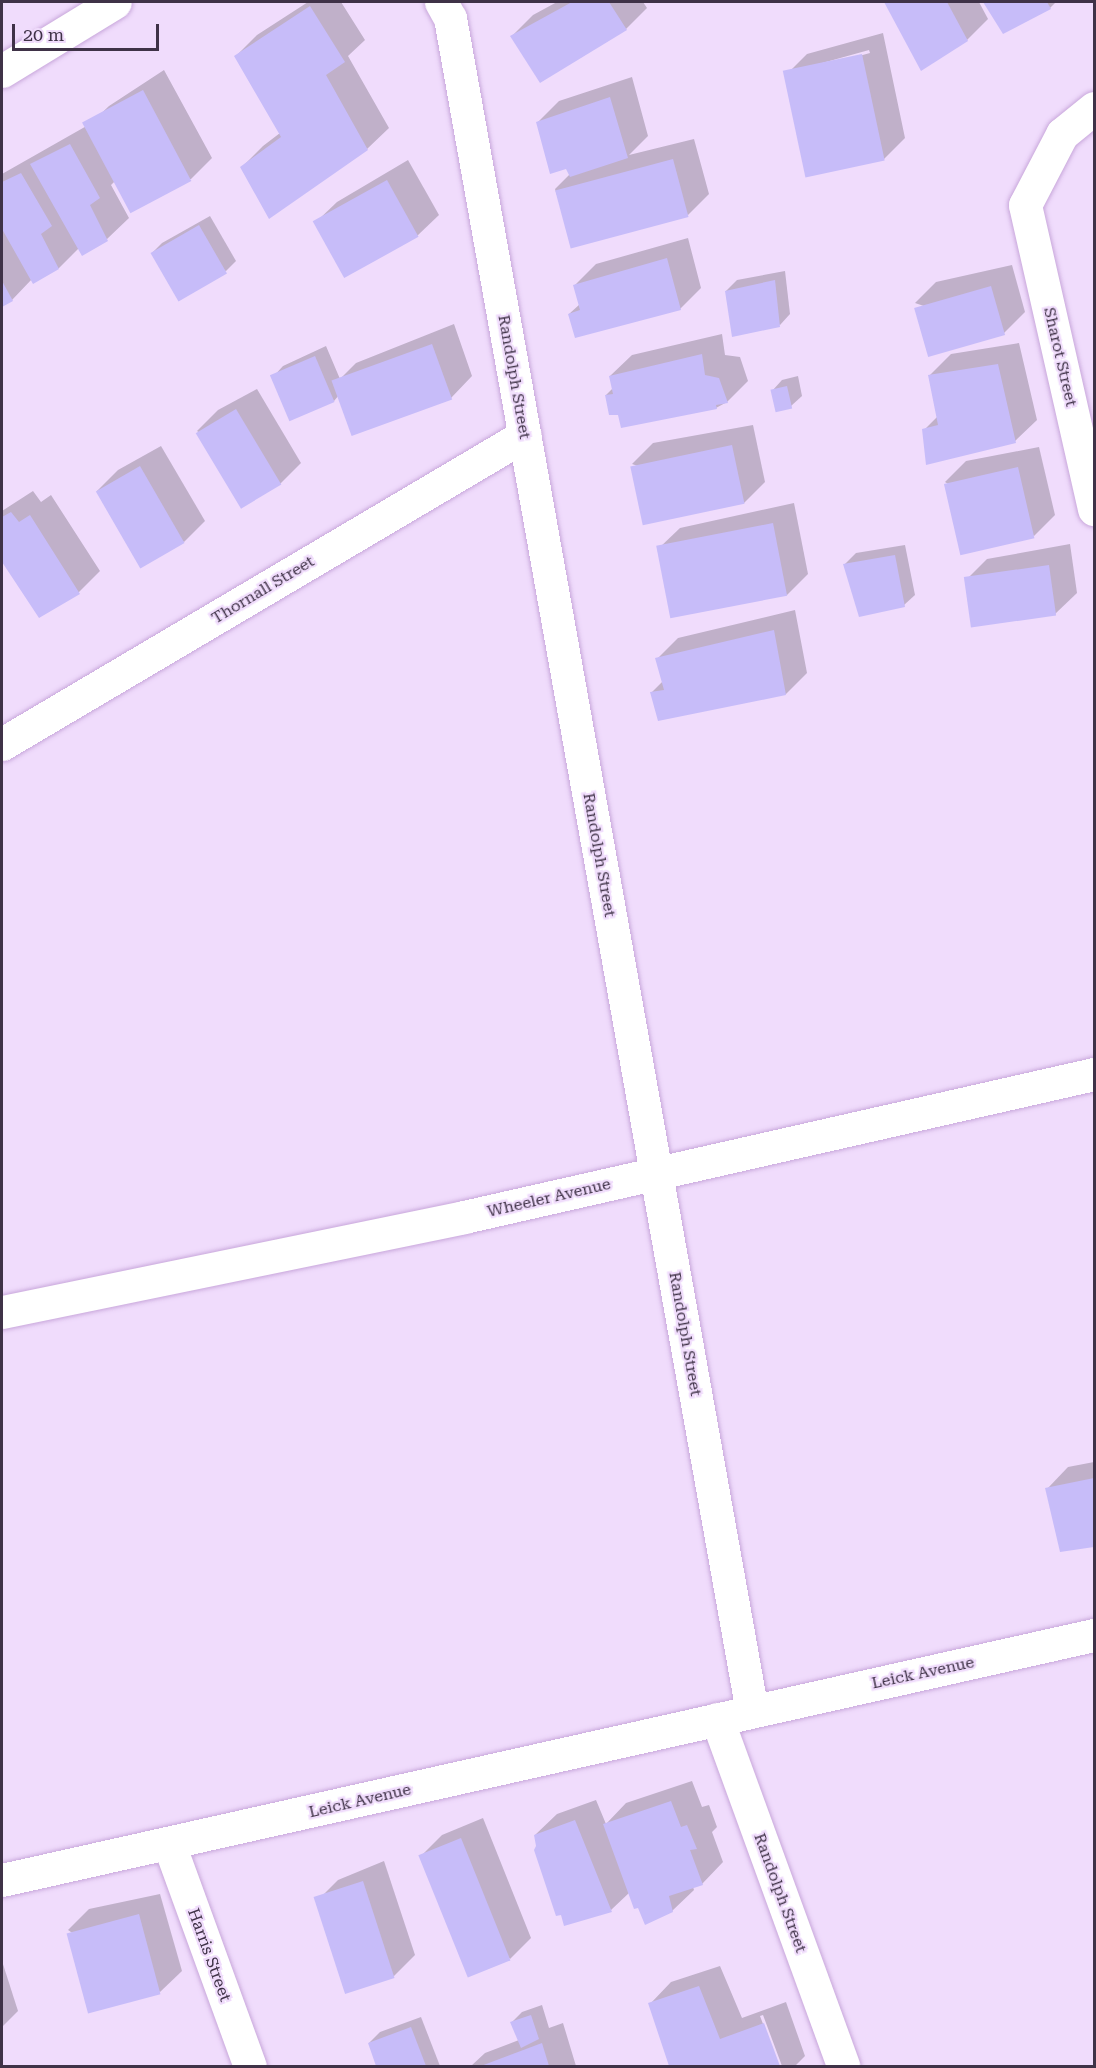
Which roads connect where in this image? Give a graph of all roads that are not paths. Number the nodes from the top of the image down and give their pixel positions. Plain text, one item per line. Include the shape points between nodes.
1 (115, 2) edge
2 (441, 2) edge
3 (2, 70) edge
4 (1095, 108) edge
5 (525, 435) junction
6 (1095, 508) edge
7 (2, 744) edge
8 (1095, 1074) edge
9 (656, 1174) junction
10 (2, 1312) edge
11 (1095, 1635) edge
12 (752, 1711) junction
13 (717, 1719) junction
14 (169, 1844) junction
15 (2, 1880) edge
16 (250, 2067) edge
17 (843, 2067) edge

1 - 3 street
2 - 5 street, Randolph Street via 450,18
4 - 6 street, Sharot Street via 1062,134 1025,205
5 - 7 street, Thornall Street
5 - 9 street, Randolph Street
8 - 9 street, Wheeler Avenue
9 - 10 street, Wheeler Avenue
9 - 12 street, Randolph Street
11 - 12 street, Leick Avenue
12 - 13 street, Leick Avenue
13 - 14 street, Leick Avenue
13 - 17 street, Randolph Street
14 - 15 street, Leick Avenue
14 - 16 street, Harris Street

